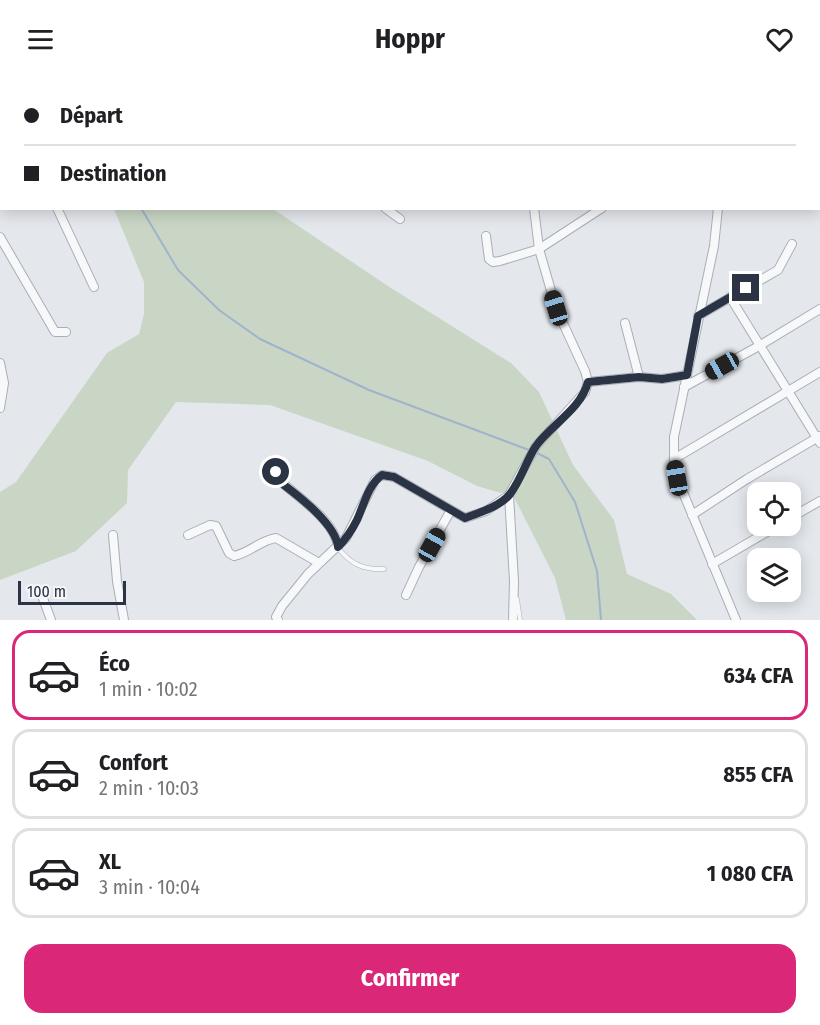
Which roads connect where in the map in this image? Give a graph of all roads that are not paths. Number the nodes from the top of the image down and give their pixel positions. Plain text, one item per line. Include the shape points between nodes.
1 (58, 210) edge
2 (388, 210) edge
3 (534, 210) edge
4 (599, 210) edge
5 (718, 210) edge
6 (400, 219) dead end
7 (486, 236) dead end
8 (0, 237) edge
9 (792, 244) dead end
10 (539, 249) junction
11 (94, 287) dead end
12 (729, 297) junction
13 (820, 309) edge
14 (698, 316) junction
15 (625, 323) dead end
16 (66, 332) dead end
17 (759, 346) junction
18 (0, 363) edge
19 (820, 372) edge
20 (687, 375) junction
21 (639, 377) junction
22 (588, 382) junction
23 (684, 387) junction
24 (787, 390) junction
25 (0, 408) edge
26 (819, 439) edge
27 (674, 459) junction
28 (277, 465) dead end
29 (509, 495) junction
30 (820, 501) edge
31 (451, 510) junction
32 (801, 512) edge
33 (692, 515) junction
34 (113, 535) dead end
35 (188, 535) dead end
36 (760, 536) edge
37 (338, 547) junction
38 (319, 563) junction
39 (712, 564) junction
40 (384, 570) dead end
41 (514, 581) junction
42 (41, 593) dead end
43 (406, 595) dead end
44 (51, 620) edge
45 (124, 620) edge
46 (278, 620) edge
47 (513, 620) edge
48 (520, 620) edge
49 (736, 620) edge

1 - 11 street
2 - 6 street
3 - 10 street
4 - 10 street
5 - 14 street
7 - 10 street via 489,259 493,262
8 - 16 street via 55,332
9 - 12 street via 778,270
10 - 22 street via 556,308
12 - 14 street
12 - 17 street
13 - 17 street
14 - 20 street
15 - 21 street
17 - 23 street
17 - 24 street
18 - 25 street via 4,382
19 - 24 street
20 - 21 street
20 - 23 street
21 - 22 street
22 - 29 street via 578,401 536,446
23 - 27 street
24 - 26 street
24 - 27 street
26 - 33 street via 747,478
27 - 33 street
28 - 37 street via 278,478 336,535
29 - 31 street via 486,511 465,518
29 - 41 street
30 - 32 street
31 - 37 street via 394,477 382,475 375,480 353,527
31 - 43 street
33 - 39 street
34 - 45 street
35 - 38 street via 216,526 234,556 276,538
36 - 39 street
37 - 38 street
37 - 40 lane via 347,559 362,568
38 - 46 street via 282,606
39 - 49 street
41 - 47 street
41 - 48 lane
42 - 44 street

